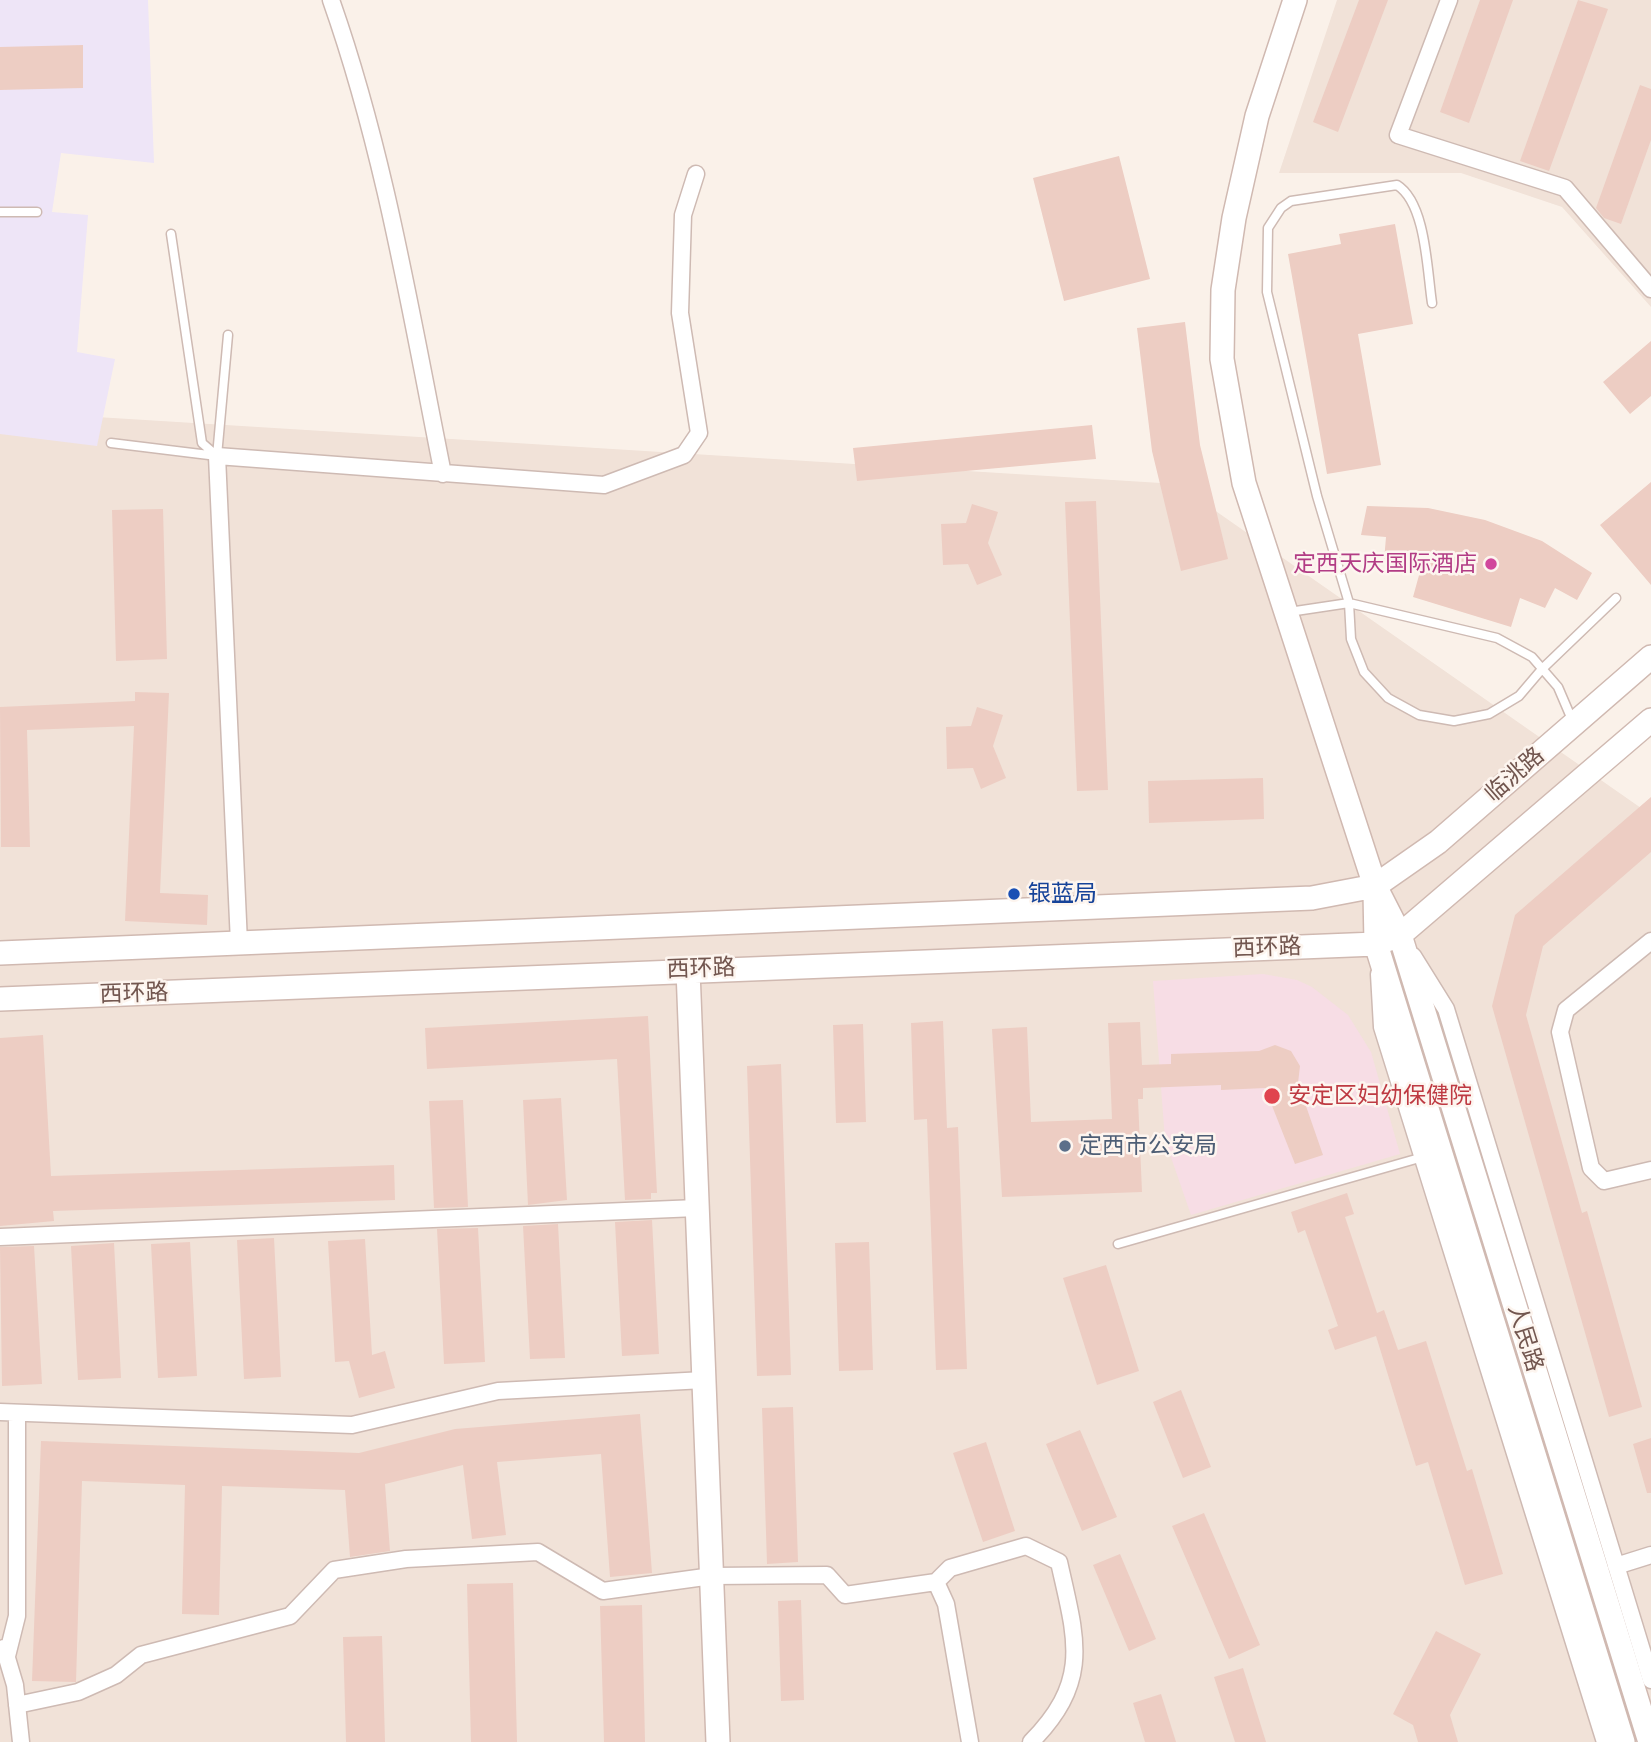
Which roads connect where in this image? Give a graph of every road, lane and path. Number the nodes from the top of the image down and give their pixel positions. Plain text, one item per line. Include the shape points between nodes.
1 (331, 0) edge
2 (1295, 0) edge
3 (1449, 0) edge
4 (696, 174) dead end
5 (0, 212) edge
6 (37, 212) dead end
7 (171, 234) dead end
8 (1651, 289) edge
9 (1432, 303) dead end
10 (228, 335) dead end
11 (111, 443) dead end
12 (217, 456) junction
13 (443, 474) junction
14 (1616, 598) dead end
15 (1349, 603) junction
16 (1286, 613) junction
17 (1651, 657) edge
18 (1542, 669) junction
19 (1651, 720) edge
20 (1574, 724) junction
21 (1375, 886) junction
22 (1400, 935) junction
23 (1651, 941) edge
24 (239, 943) junction
25 (1377, 944) junction
26 (0, 953) edge
27 (688, 970) junction
28 (0, 999) edge
29 (1423, 1157) junction
30 (1651, 1170) edge
31 (697, 1208) junction
32 (0, 1237) edge
33 (1118, 1244) dead end
34 (704, 1380) junction
35 (0, 1412) edge
36 (17, 1413) junction
37 (1651, 1555) edge
38 (1616, 1566) junction
39 (712, 1576) junction
40 (936, 1581) junction
41 (0, 1639) edge
42 (7, 1656) junction
43 (1651, 1680) edge
44 (17, 1705) junction
45 (21, 1742) edge
46 (719, 1742) edge
47 (970, 1742) edge
48 (1031, 1742) edge
49 (1605, 1742) edge
50 (1623, 1742) edge
51 (1650, 1742) edge

1 - 13 street via 358,77
2 - 16 main road via 1258,116 1223,290 1222,359 1244,483
3 - 8 street via 1398,135 1565,188
4 - 13 street via 683,215 680,313 699,433 684,455 604,485
5 - 6 lane
7 - 12 lane via 202,443
9 - 15 lane via 1416,205 1397,185 1302,198 1273,217 1268,228 1267,292 1317,496
10 - 12 lane
11 - 12 lane
12 - 13 street
12 - 24 street
14 - 18 lane
15 - 16 lane
15 - 18 lane via 1497,638 1532,657
15 - 18 lane via 1351,639 1364,672 1388,698 1419,715 1454,721 1489,714 1520,696
16 - 21 main road
17 - 20 main road, 临洮路
18 - 20 lane via 1558,687
19 - 22 main road, 临洮路
20 - 21 main road, 临洮路 via 1438,842
21 - 22 main road, 人民路
21 - 24 main road, 西环路 via 1312,898
21 - 25 main road, 人民路
22 - 25 main road, 西环路
22 - 38 street, 人民路 via 1446,1009
22 - 51 main road, 人民路
23 - 30 street via 1566,1010 1560,1032 1591,1168 1604,1181
24 - 26 main road, 西环路
25 - 27 main road, 西环路
25 - 29 street, 人民路 via 1382,1027
25 - 50 main road, 人民路
27 - 28 main road, 西环路
27 - 31 main road
29 - 33 lane
29 - 49 street, 人民路
31 - 32 street
31 - 34 main road
34 - 36 street via 498,1391 352,1425
34 - 39 main road
35 - 36 street
36 - 42 street via 18,1616
37 - 38 street
38 - 43 street, 人民路
39 - 40 street via 827,1575 845,1594
39 - 44 street via 603,1591 538,1552 406,1559 334,1570 290,1616 141,1655 116,1675 78,1692
39 - 46 main road
40 - 47 street via 946,1604
40 - 48 street via 950,1568 1026,1546 1059,1562 1074,1629 1073,1676 1055,1718
41 - 42 street
42 - 44 street
44 - 45 street

